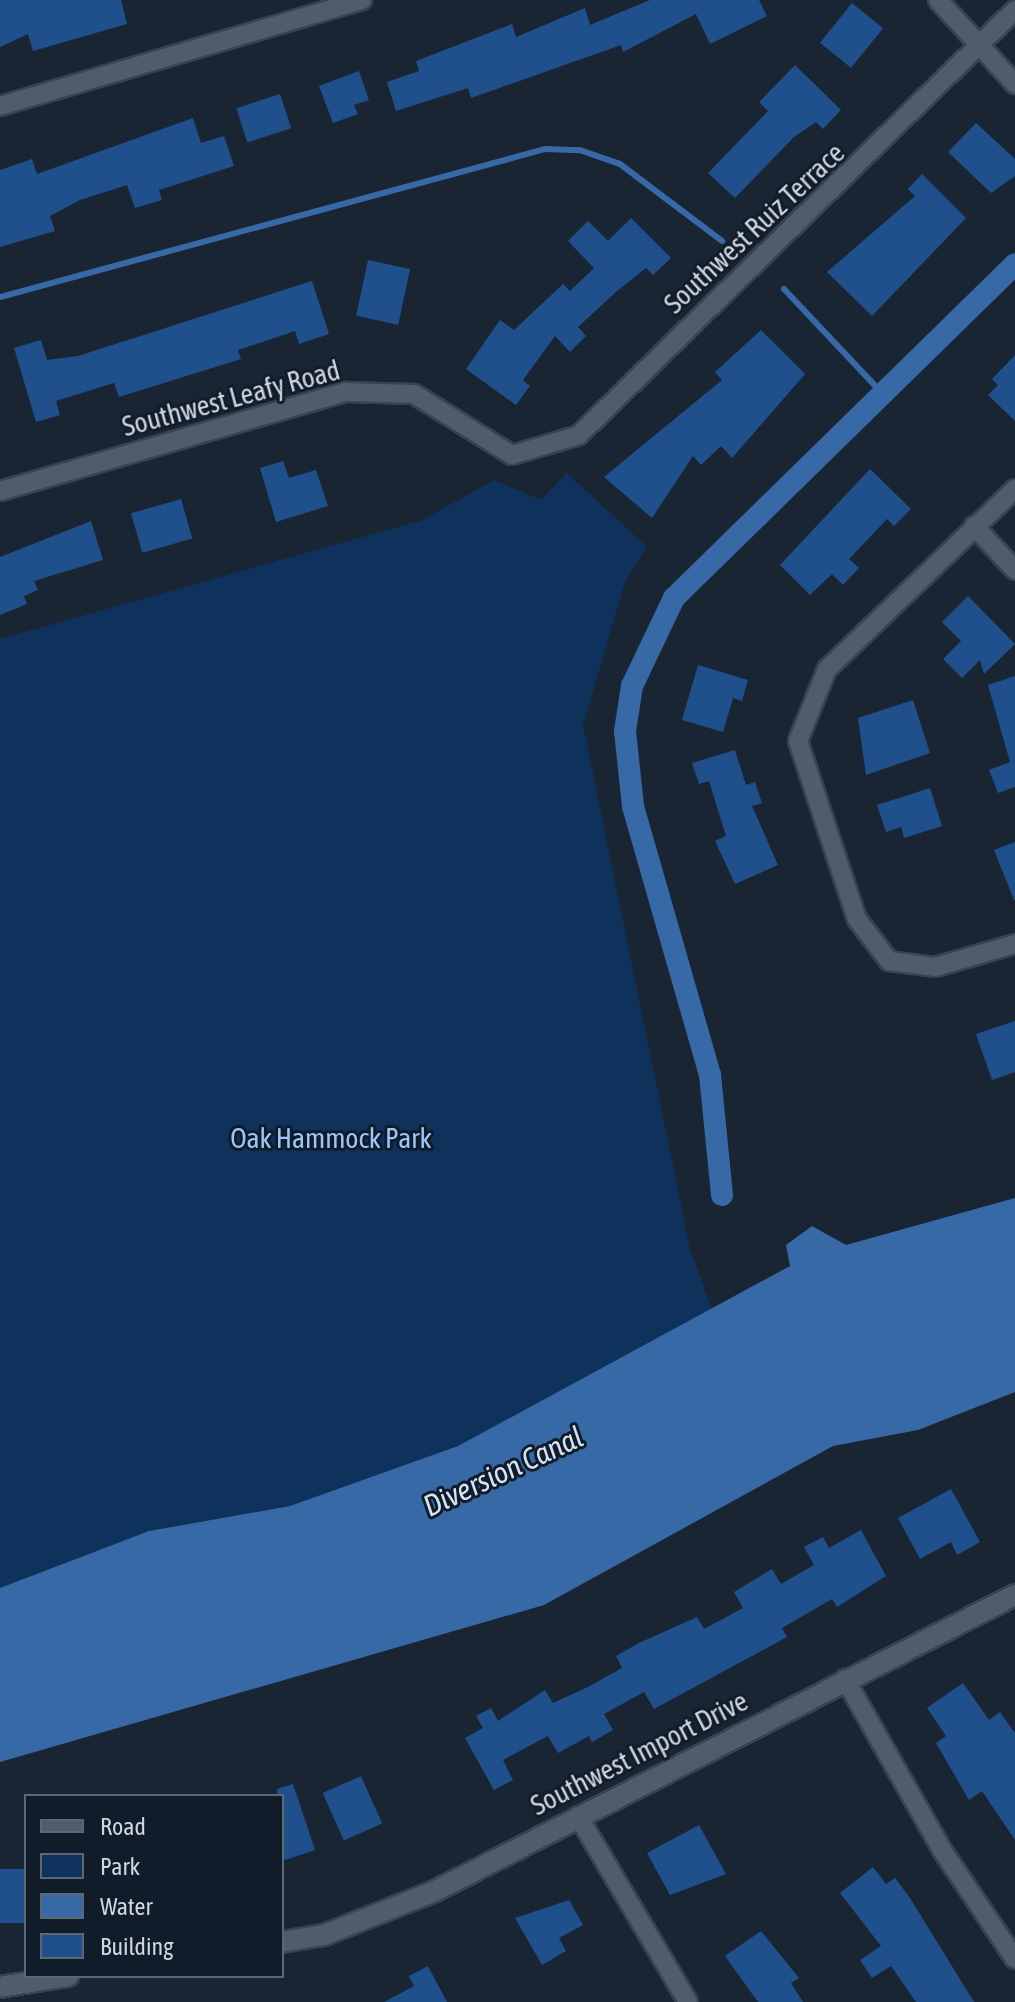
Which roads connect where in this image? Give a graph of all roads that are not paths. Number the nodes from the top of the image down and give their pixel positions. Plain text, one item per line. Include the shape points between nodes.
1 (362, 0) edge
2 (938, 0) edge
3 (1015, 10) edge
4 (982, 49) junction
5 (1015, 84) edge
6 (0, 106) edge
7 (512, 455) joint
8 (1015, 489) edge
9 (0, 491) edge
10 (974, 526) junction
11 (1015, 570) edge
12 (1015, 944) edge
13 (1015, 1595) edge
14 (845, 1679) junction
15 (578, 1816) junction
16 (284, 1942) edge
17 (1015, 1959) edge
18 (56, 1978) edge
19 (0, 1987) edge
20 (688, 2002) edge

1 - 6 street
2 - 4 street
3 - 4 street, Southwest Ruiz Terrace
4 - 5 street
4 - 7 street, Southwest Ruiz Terrace via 579,435
7 - 9 street, Southwest Leafy Road via 414,394 346,392
8 - 10 street
10 - 11 street
10 - 12 street via 827,669 798,741 857,919 889,961 935,967
13 - 14 street, Southwest Import Drive
14 - 15 street, Southwest Import Drive
14 - 17 street via 942,1850
15 - 16 street, Southwest Import Drive via 435,1891 324,1935
15 - 20 street
18 - 19 street

